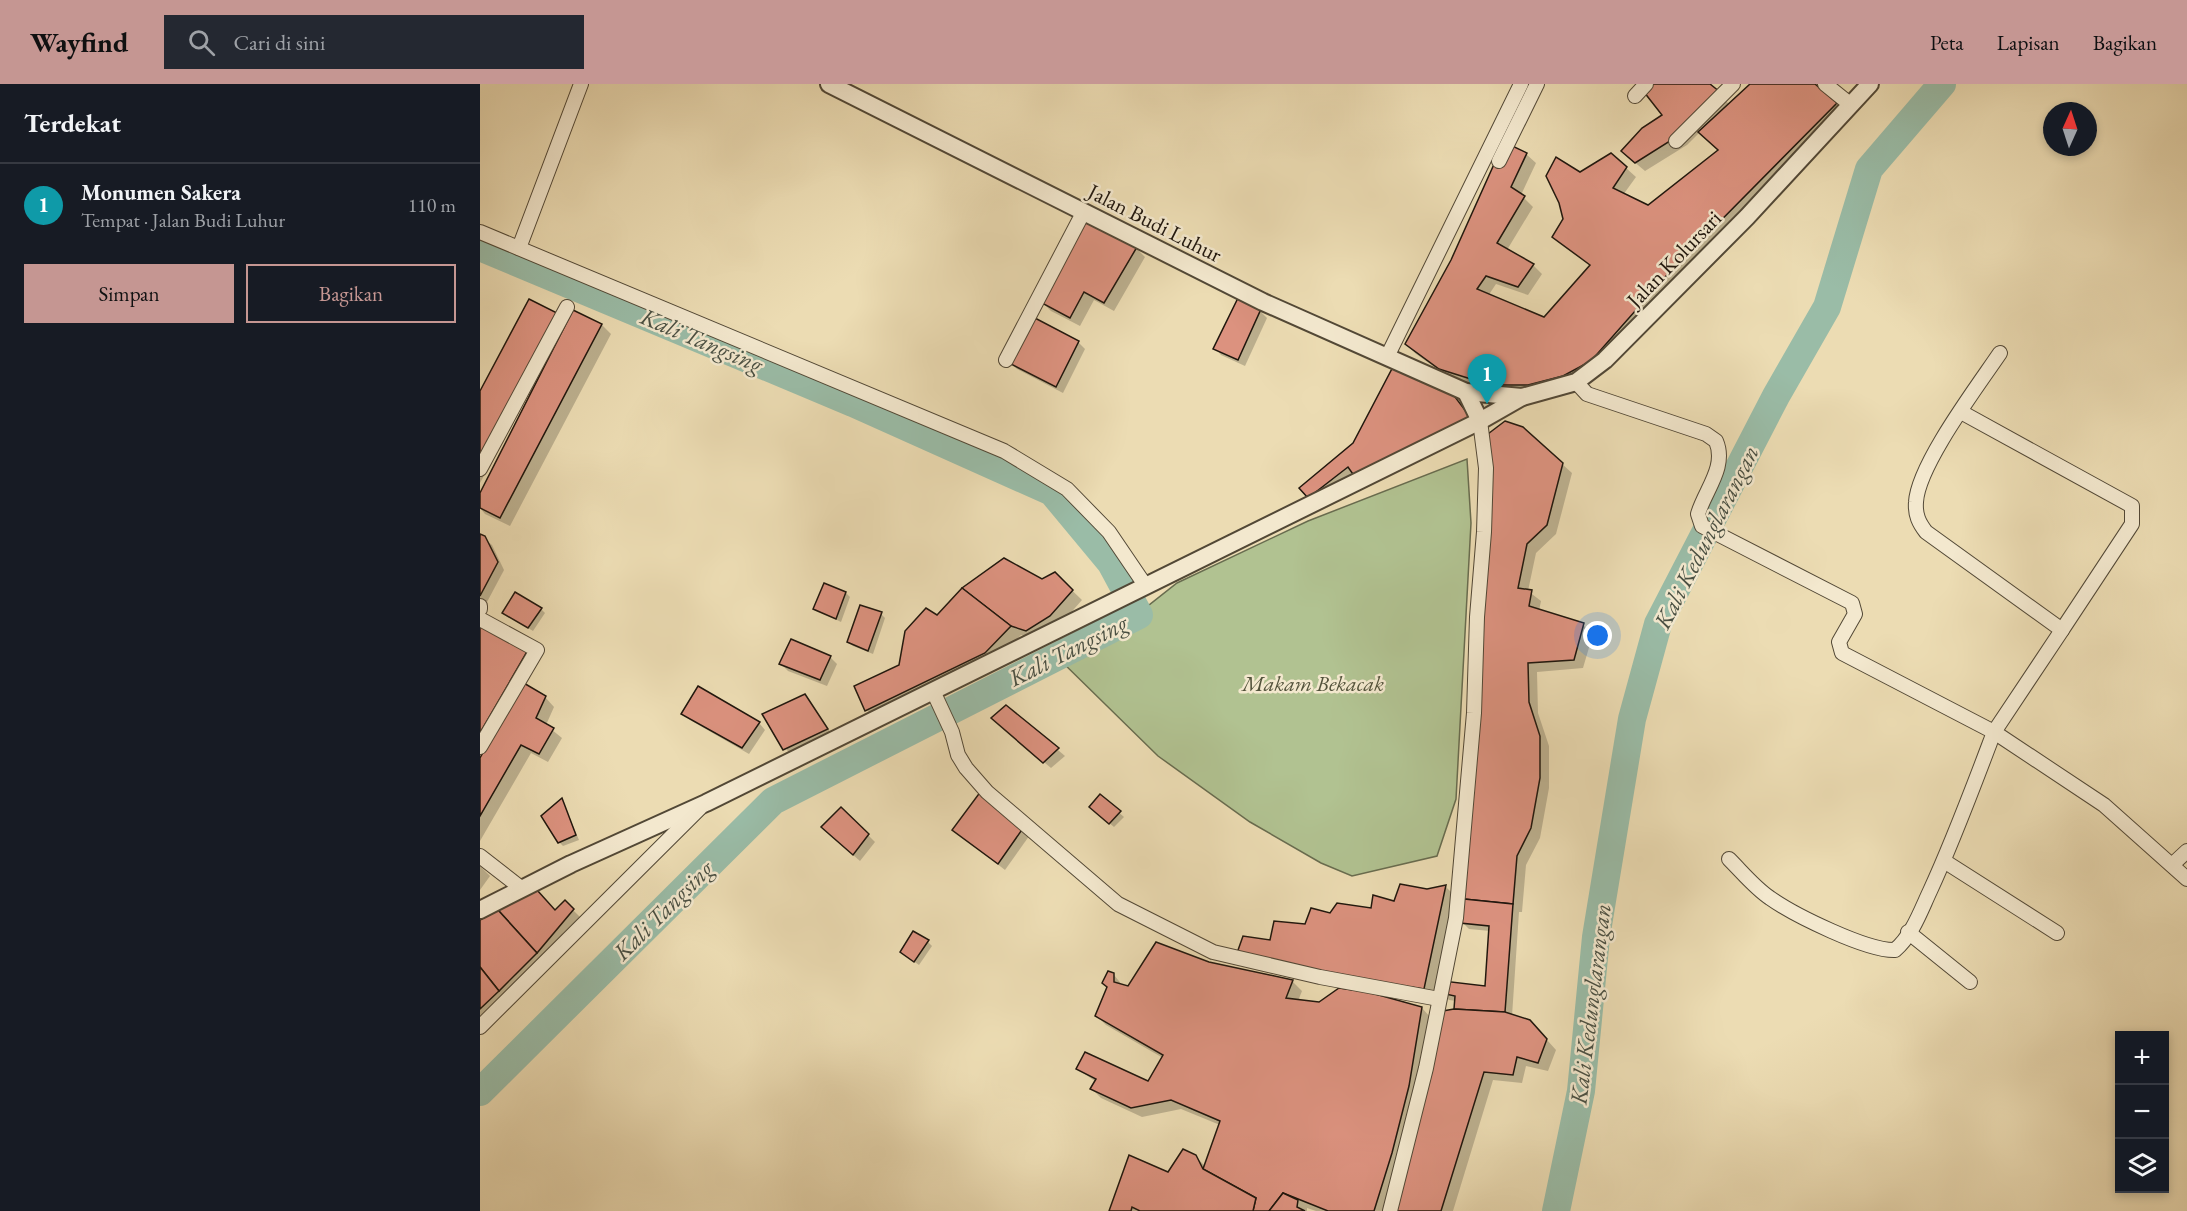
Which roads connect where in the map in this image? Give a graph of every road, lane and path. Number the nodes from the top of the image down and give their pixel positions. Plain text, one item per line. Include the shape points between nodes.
1 (581, 84) edge
2 (829, 84) edge
3 (1521, 84) edge
4 (1537, 84) edge
5 (1646, 84) edge
6 (1733, 84) edge
7 (1825, 84) edge
8 (1870, 84) edge
9 (1635, 96) dead end
10 (1851, 105) junction
11 (1676, 141) dead end
12 (1499, 161) dead end
13 (1083, 213) junction
14 (480, 232) edge
15 (519, 248) junction
16 (567, 307) dead end
17 (2000, 353) dead end
18 (1387, 357) junction
19 (1006, 360) dead end
20 (1576, 382) junction
21 (1466, 392) junction
22 (1522, 397) junction
23 (1960, 412) junction
24 (1480, 421) junction
25 (480, 469) edge
26 (1143, 586) junction
27 (480, 619) edge
28 (2062, 630) junction
29 (936, 696) junction
30 (1994, 732) junction
31 (480, 747) edge
32 (706, 803) junction
33 (2187, 851) edge
34 (480, 856) edge
35 (1729, 859) dead end
36 (1944, 861) junction
37 (2173, 864) junction
38 (2187, 879) edge
39 (521, 888) junction
40 (480, 910) edge
41 (1908, 932) junction
42 (2057, 933) dead end
43 (1970, 982) dead end
44 (1439, 999) junction
45 (480, 1027) edge
46 (1390, 1211) edge

1 - 15 street
2 - 13 street, Jalan Budi Luhur
3 - 18 street
4 - 12 street
5 - 9 street
6 - 11 street
7 - 10 street
8 - 10 street, Jalan Kolursari
10 - 20 street, Jalan Kolursari via 1632,335
13 - 18 street, Jalan Budi Luhur via 1263,302
13 - 19 street
14 - 15 street
15 - 26 street via 1004,451 1067,489 1109,532
16 - 25 street
17 - 23 street
18 - 21 street, Jalan Budi Luhur
20 - 22 street, Jalan Kolursari
20 - 30 street via 1587,394 1706,434 1716,441 1716,474 1698,514 1702,526 1852,603 1855,614 1839,642 1842,653
21 - 22 street, Jalan Budi Luhur
21 - 24 street
22 - 24 street, Jalan Kolursari
23 - 28 street via 1923,474 1916,500 1918,523
23 - 28 street via 2132,506 2132,524
24 - 26 street, Jalan Kolursari
24 - 44 street via 1486,468 1474,713 1456,918
26 - 29 street, Jalan Kolursari
27 - 31 street via 537,650
28 - 30 street
29 - 32 street, Jalan Kolursari
29 - 44 street via 958,755 987,792 1118,904 1213,952
30 - 36 street
30 - 37 street via 2104,805
32 - 39 street, Jalan Kolursari
32 - 45 street
33 - 37 street
34 - 39 street
35 - 41 street via 1769,898 1811,921 1889,950 1902,944
36 - 41 street
36 - 42 street
37 - 38 street
39 - 40 street, Jalan Kolursari
41 - 43 street
44 - 46 street

